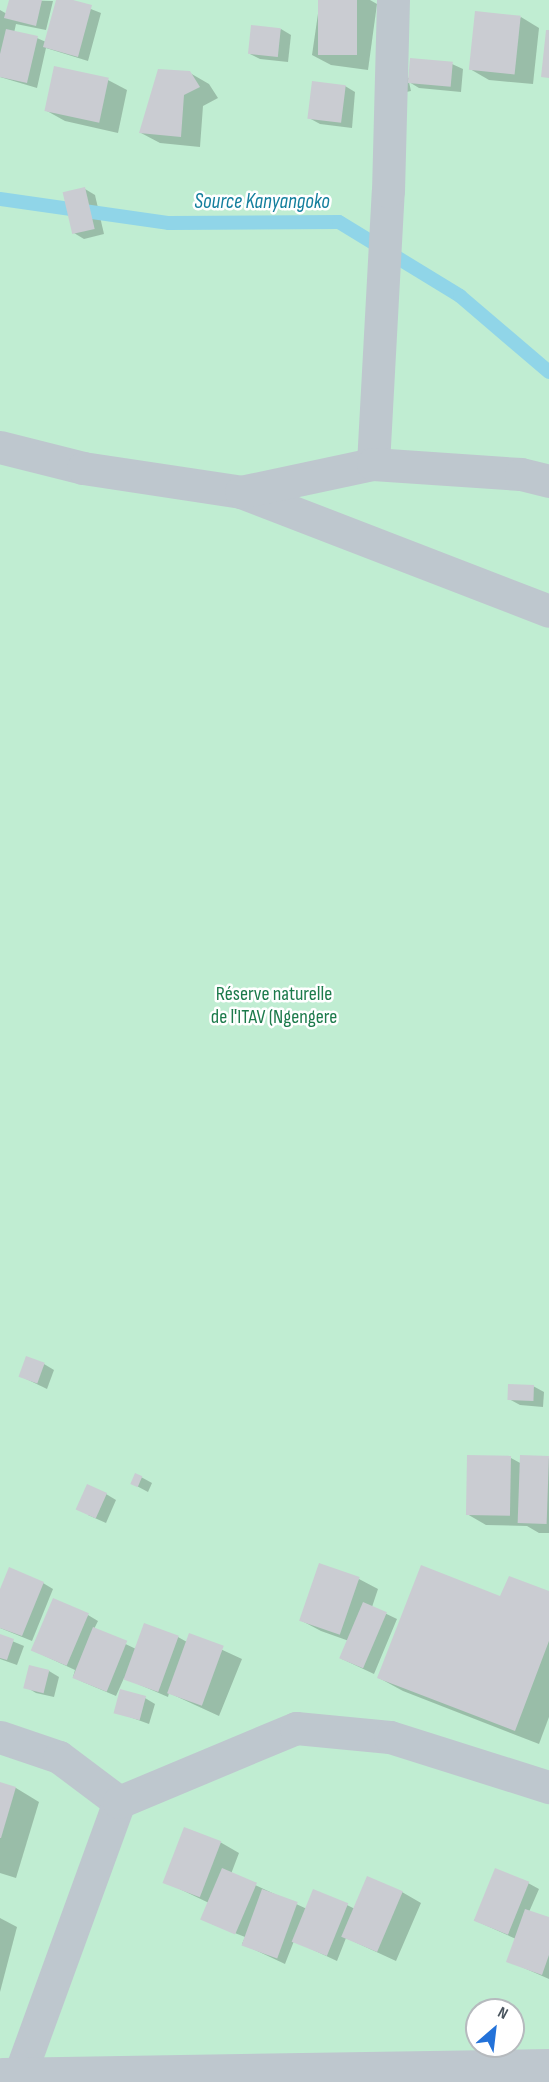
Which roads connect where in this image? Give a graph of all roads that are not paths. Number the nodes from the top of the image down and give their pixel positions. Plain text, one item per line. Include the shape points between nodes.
1 (393, 0) edge
2 (0, 447) edge
3 (373, 464) junction
4 (549, 481) edge
5 (241, 492) junction
6 (549, 611) edge
7 (0, 1737) edge
8 (549, 1787) edge
9 (118, 1802) junction
10 (549, 2065) edge
11 (10, 2073) edge

1 - 3 street via 388,191
2 - 5 street via 83,468
3 - 4 street via 521,474
3 - 5 street
5 - 6 street
7 - 9 street via 59,1757
8 - 9 street via 390,1737 296,1728
9 - 11 street
10 - 11 street

